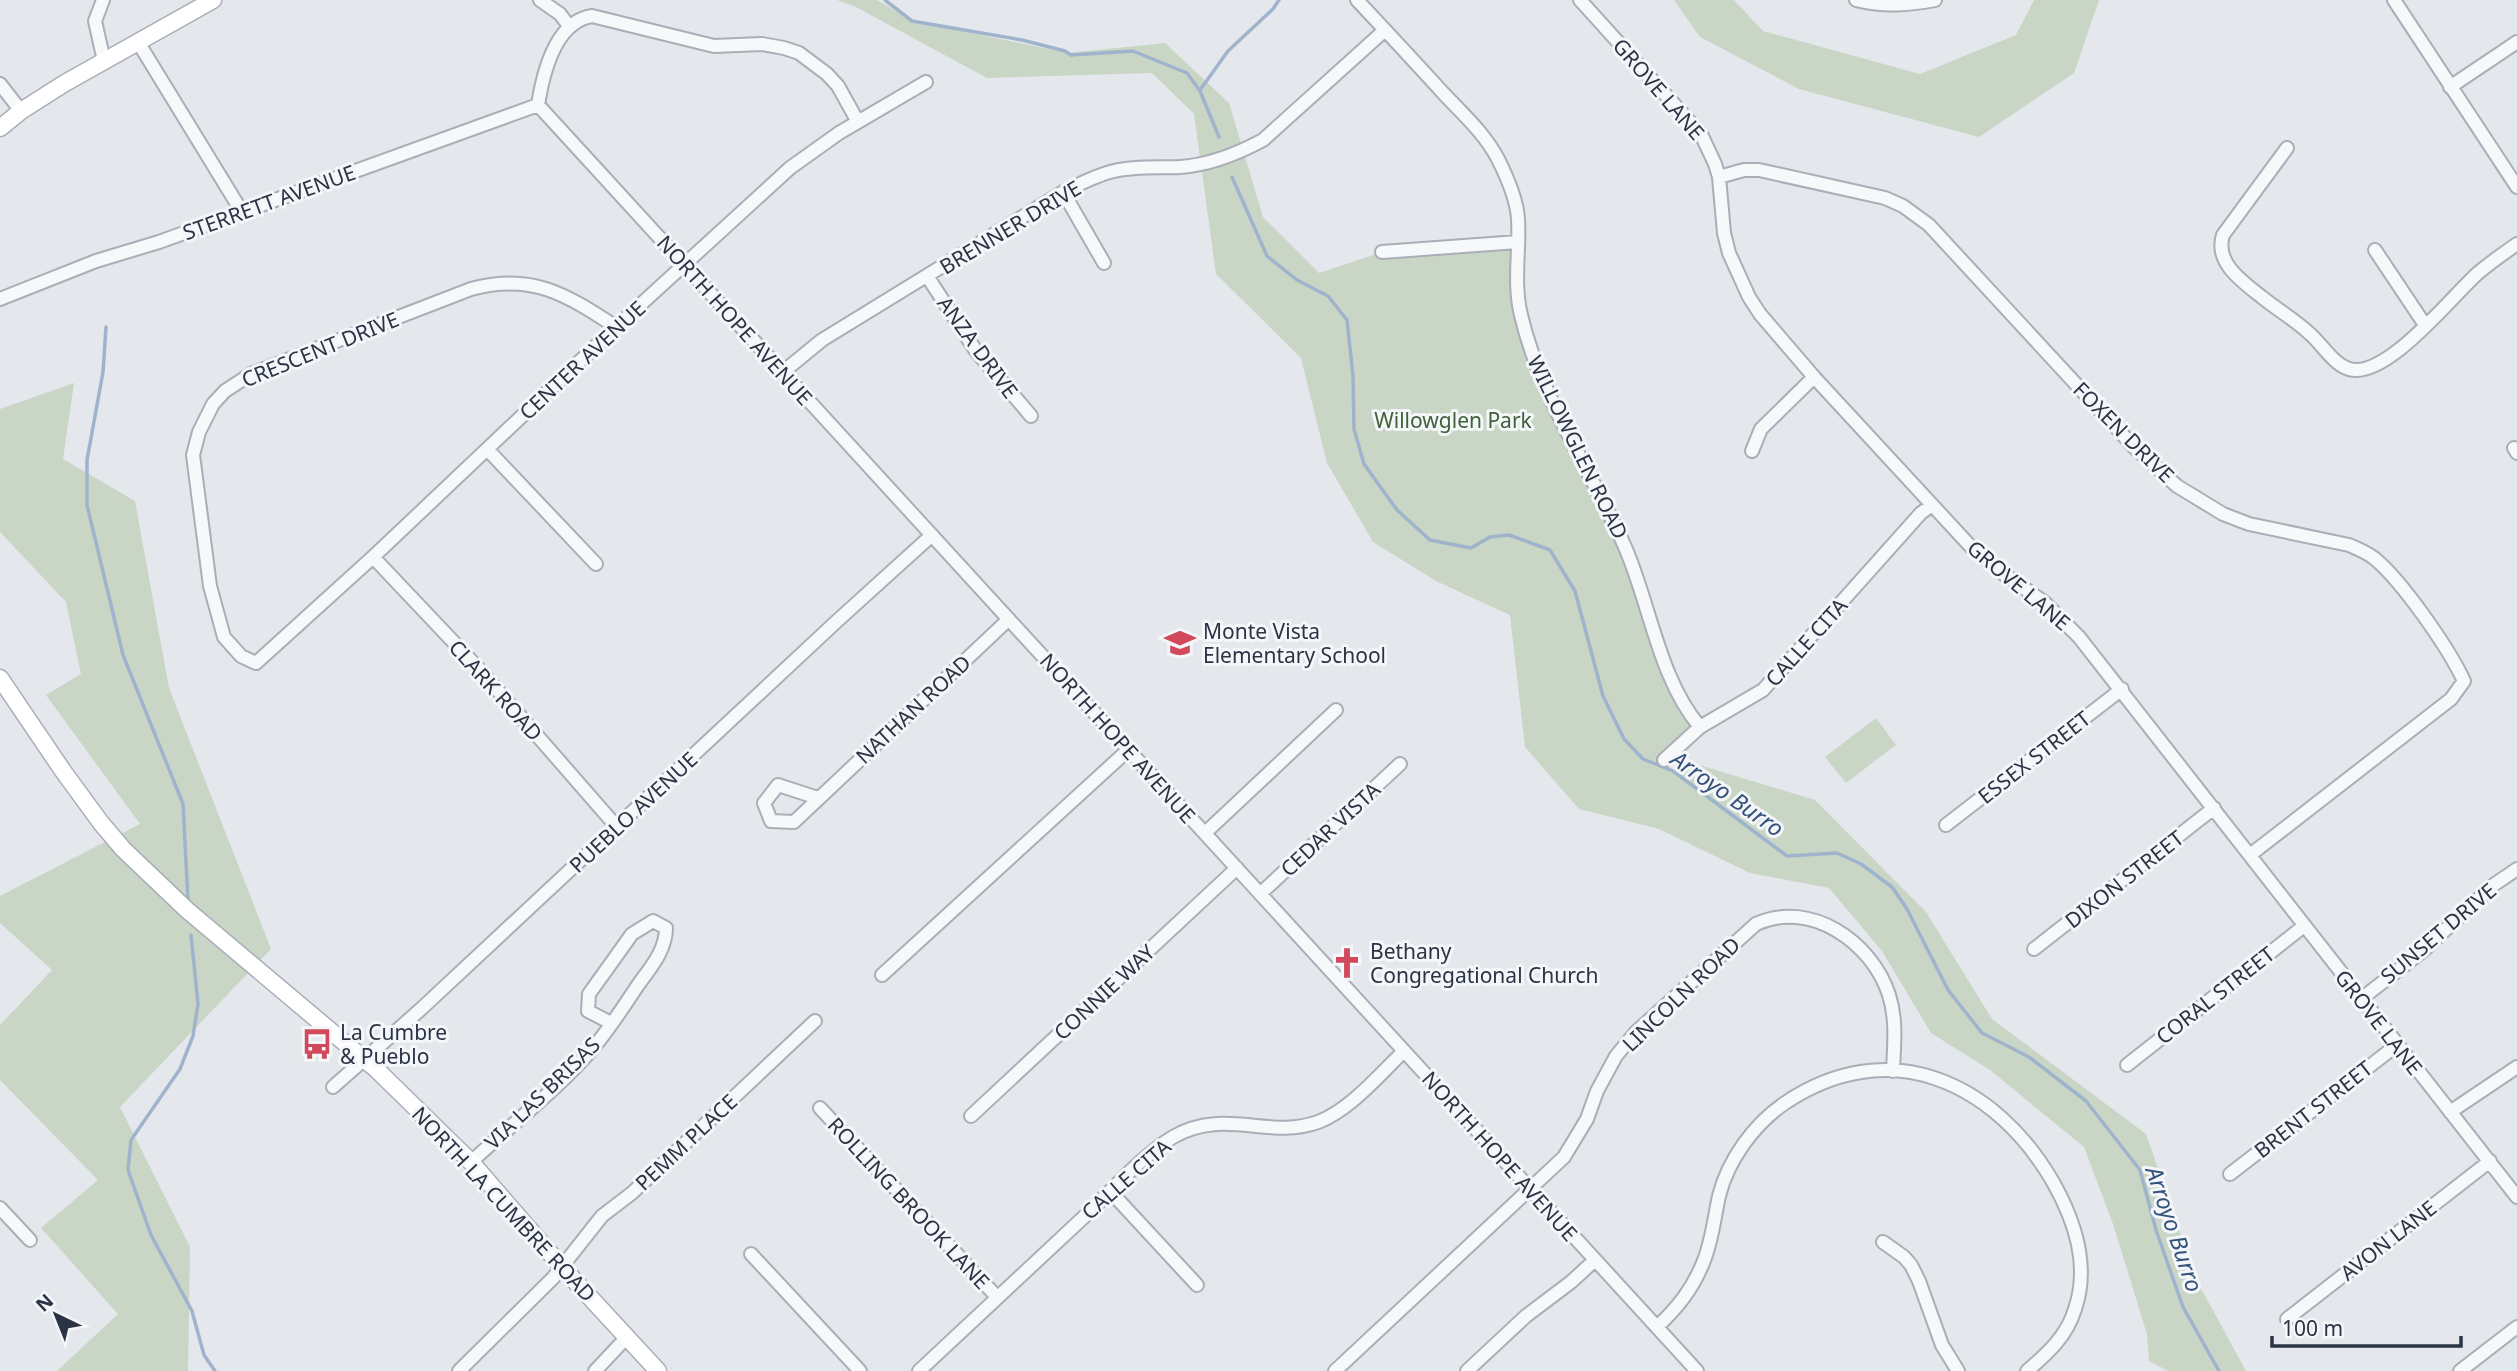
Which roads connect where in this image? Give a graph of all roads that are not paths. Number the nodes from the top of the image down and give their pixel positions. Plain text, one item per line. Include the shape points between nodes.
1 (103, 0) edge
2 (213, 0) edge
3 (540, 0) edge
4 (1357, 0) edge
5 (1580, 0) edge
6 (1856, 0) edge
7 (1935, 0) edge
8 (2394, 0) edge
9 (569, 26) junction
10 (1385, 30) junction
11 (138, 42) junction
12 (2517, 42) edge
13 (104, 61) junction
14 (926, 82) dead end
15 (0, 83) edge
16 (2450, 87) junction
17 (538, 105) junction
18 (21, 111) junction
19 (858, 122) junction
20 (0, 128) edge
21 (2287, 148) dead end
22 (1718, 177) junction
23 (2517, 187) edge
24 (1063, 192) junction
25 (242, 212) junction
26 (1518, 242) junction
27 (2517, 244) edge
28 (2375, 250) dead end
29 (1382, 252) dead end
30 (1104, 263) dead end
31 (685, 265) junction
32 (927, 276) junction
33 (0, 299) edge
34 (2425, 325) junction
35 (616, 327) junction
36 (783, 372) junction
37 (1814, 377) junction
38 (1031, 416) dead end
39 (487, 449) junction
40 (1752, 451) dead end
41 (1932, 505) junction
42 (932, 535) junction
43 (373, 557) junction
44 (596, 564) dead end
45 (1009, 619) junction
46 (256, 663) joint
47 (0, 678) edge
48 (2122, 689) junction
49 (1336, 710) dead end
50 (1700, 727) junction
51 (1127, 751) junction
52 (1664, 760) dead end
53 (1400, 764) dead end
54 (818, 798) dead end
55 (2214, 808) junction
56 (1946, 825) dead end
57 (616, 826) junction
58 (1205, 833) junction
59 (2250, 855) junction
60 (1237, 868) junction
61 (2517, 869) edge
62 (1260, 894) junction
63 (2304, 926) junction
64 (2034, 949) dead end
65 (882, 975) dead end
66 (2361, 999) junction
67 (815, 1021) dead end
68 (611, 1023) junction
69 (2397, 1045) junction
70 (1405, 1051) junction
71 (363, 1059) junction
72 (2127, 1065) dead end
73 (2517, 1067) edge
74 (1893, 1071) junction
75 (333, 1087) dead end
76 (820, 1108) dead end
77 (2450, 1112) junction
78 (971, 1116) dead end
79 (2490, 1161) junction
80 (471, 1162) junction
81 (2230, 1174) dead end
82 (1531, 1190) junction
83 (1110, 1191) junction
84 (2517, 1197) edge
85 (0, 1208) edge
86 (30, 1240) dead end
87 (1883, 1242) dead end
88 (751, 1254) dead end
89 (1595, 1260) junction
90 (562, 1267) junction
91 (1198, 1285) dead end
92 (998, 1297) junction
93 (2287, 1319) dead end
94 (1657, 1327) junction
95 (2517, 1327) edge
96 (627, 1337) junction
97 (459, 1371) edge
98 (595, 1371) edge
99 (658, 1371) edge
100 (860, 1371) edge
101 (919, 1371) edge
102 (1335, 1371) edge
103 (1467, 1371) edge
104 (1697, 1371) edge
105 (1958, 1371) edge
106 (2027, 1371) edge
107 (2460, 1371) edge

1 - 13 street via 96,21
2 - 11 street
3 - 9 street
4 - 10 street, WILLOWGLEN ROAD
5 - 22 street, GROVE LANE via 1693,123 1708,145
6 - 7 street via 1893,5
8 - 16 street
9 - 17 street via 545,72
9 - 19 street via 592,16 714,46 784,48 813,61 828,74
10 - 24 street, BRENNER DRIVE via 1276,130 1241,151 1205,164 1114,171
10 - 26 street, WILLOWGLEN ROAD via 1472,124 1496,157 1518,216
11 - 13 street
11 - 25 street
12 - 16 street
13 - 18 street
14 - 19 street, CENTER AVENUE
15 - 18 street
16 - 23 street
17 - 25 street, STERRETT AVENUE
17 - 31 street, NORTH HOPE AVENUE
18 - 20 street
19 - 31 street, CENTER AVENUE via 790,168
21 - 34 street via 2223,235 2220,249 2225,263 2350,369 2365,370 2380,363
22 - 37 street, GROVE LANE via 1724,233 1736,272 1760,314
22 - 59 street, FOXEN DRIVE via 1759,170 1903,206 1929,225 2134,447 2177,486 2249,524 2365,552 2384,567 2421,613 2464,681 2451,699
24 - 30 street
24 - 32 street, BRENNER DRIVE
25 - 33 street, STERRETT AVENUE
26 - 29 street
26 - 50 street, WILLOWGLEN ROAD via 1520,311 1539,374 1625,546 1671,676
27 - 34 street
28 - 34 street
31 - 35 street, CENTER AVENUE
31 - 36 street, NORTH HOPE AVENUE
32 - 36 street, BRENNER DRIVE via 822,341
32 - 38 street, ANZA DRIVE via 976,351
35 - 39 street, CENTER AVENUE
35 - 46 street, CRESCENT DRIVE via 554,290 497,284 471,289 251,374 225,391 204,419 193,455 210,586 224,637 241,656
36 - 42 street, NORTH HOPE AVENUE
37 - 40 street via 1761,429
37 - 41 street, GROVE LANE
39 - 43 street, CENTER AVENUE
39 - 44 street
41 - 48 street, GROVE LANE via 1989,563 2062,618
41 - 50 street, CALLE CITA via 1763,690
42 - 45 street, NORTH HOPE AVENUE
42 - 57 street, PUEBLO AVENUE
43 - 46 street, CENTER AVENUE
43 - 57 street, CLARK ROAD via 480,670
45 - 51 street, NORTH HOPE AVENUE
45 - 54 street, NATHAN ROAD
47 - 71 street, NORTH LA CUMBRE ROAD via 123,849 187,910
48 - 55 street, GROVE LANE
48 - 56 street, ESSEX STREET
49 - 58 street
50 - 52 street, CALLE CITA
51 - 58 street, NORTH HOPE AVENUE
51 - 65 street
53 - 62 street, CEDAR VISTA
55 - 59 street, GROVE LANE
55 - 64 street, DIXON STREET
57 - 71 street, PUEBLO AVENUE
58 - 60 street, NORTH HOPE AVENUE
59 - 63 street, GROVE LANE
60 - 62 street, NORTH HOPE AVENUE
60 - 78 street, CONNIE WAY
61 - 66 street, SUNSET DRIVE
62 - 70 street, NORTH HOPE AVENUE
63 - 66 street, GROVE LANE
63 - 72 street, CORAL STREET
66 - 69 street, GROVE LANE
67 - 90 street, PEMM PLACE via 632,1193 601,1216
68 - 68 street, VIA LAS BRISAS via 666,942 666,928 653,921 632,934 589,994 589,1011
68 - 80 street, VIA LAS BRISAS via 578,1064
69 - 77 street, GROVE LANE
69 - 81 street, BRENT STREET
70 - 82 street, NORTH HOPE AVENUE
70 - 83 street, CALLE CITA via 1330,1116 1298,1127 1221,1122 1186,1131 1161,1146
71 - 75 street, PUEBLO AVENUE
71 - 80 street, NORTH LA CUMBRE ROAD
73 - 77 street
74 - 82 street, LINCOLN ROAD via 1894,1012 1884,982 1867,956 1843,935 1814,921 1792,916 1767,919 1750,928 1635,1034 1607,1070 1574,1143
74 - 94 street via 1848,1074 1825,1081 1782,1104 1764,1120 1726,1175 1707,1251 1693,1285
74 - 106 street via 1951,1084 1995,1111 2030,1147 2067,1211 2080,1254 2079,1295 2059,1341
76 - 92 street, ROLLING BROOK LANE
77 - 79 street, GROVE LANE
79 - 84 street, GROVE LANE
79 - 93 street, AVON LANE
80 - 90 street, NORTH LA CUMBRE ROAD
82 - 89 street, NORTH HOPE AVENUE
82 - 102 street, LINCOLN ROAD
83 - 91 street
83 - 92 street, CALLE CITA
85 - 86 street
87 - 105 street via 1911,1265 1941,1345
88 - 100 street
89 - 94 street, NORTH HOPE AVENUE
89 - 103 street
90 - 96 street, NORTH LA CUMBRE ROAD
90 - 97 street, PEMM PLACE
92 - 101 street, CALLE CITA
94 - 104 street, NORTH HOPE AVENUE
95 - 107 street
96 - 98 street
96 - 99 street, NORTH LA CUMBRE ROAD

